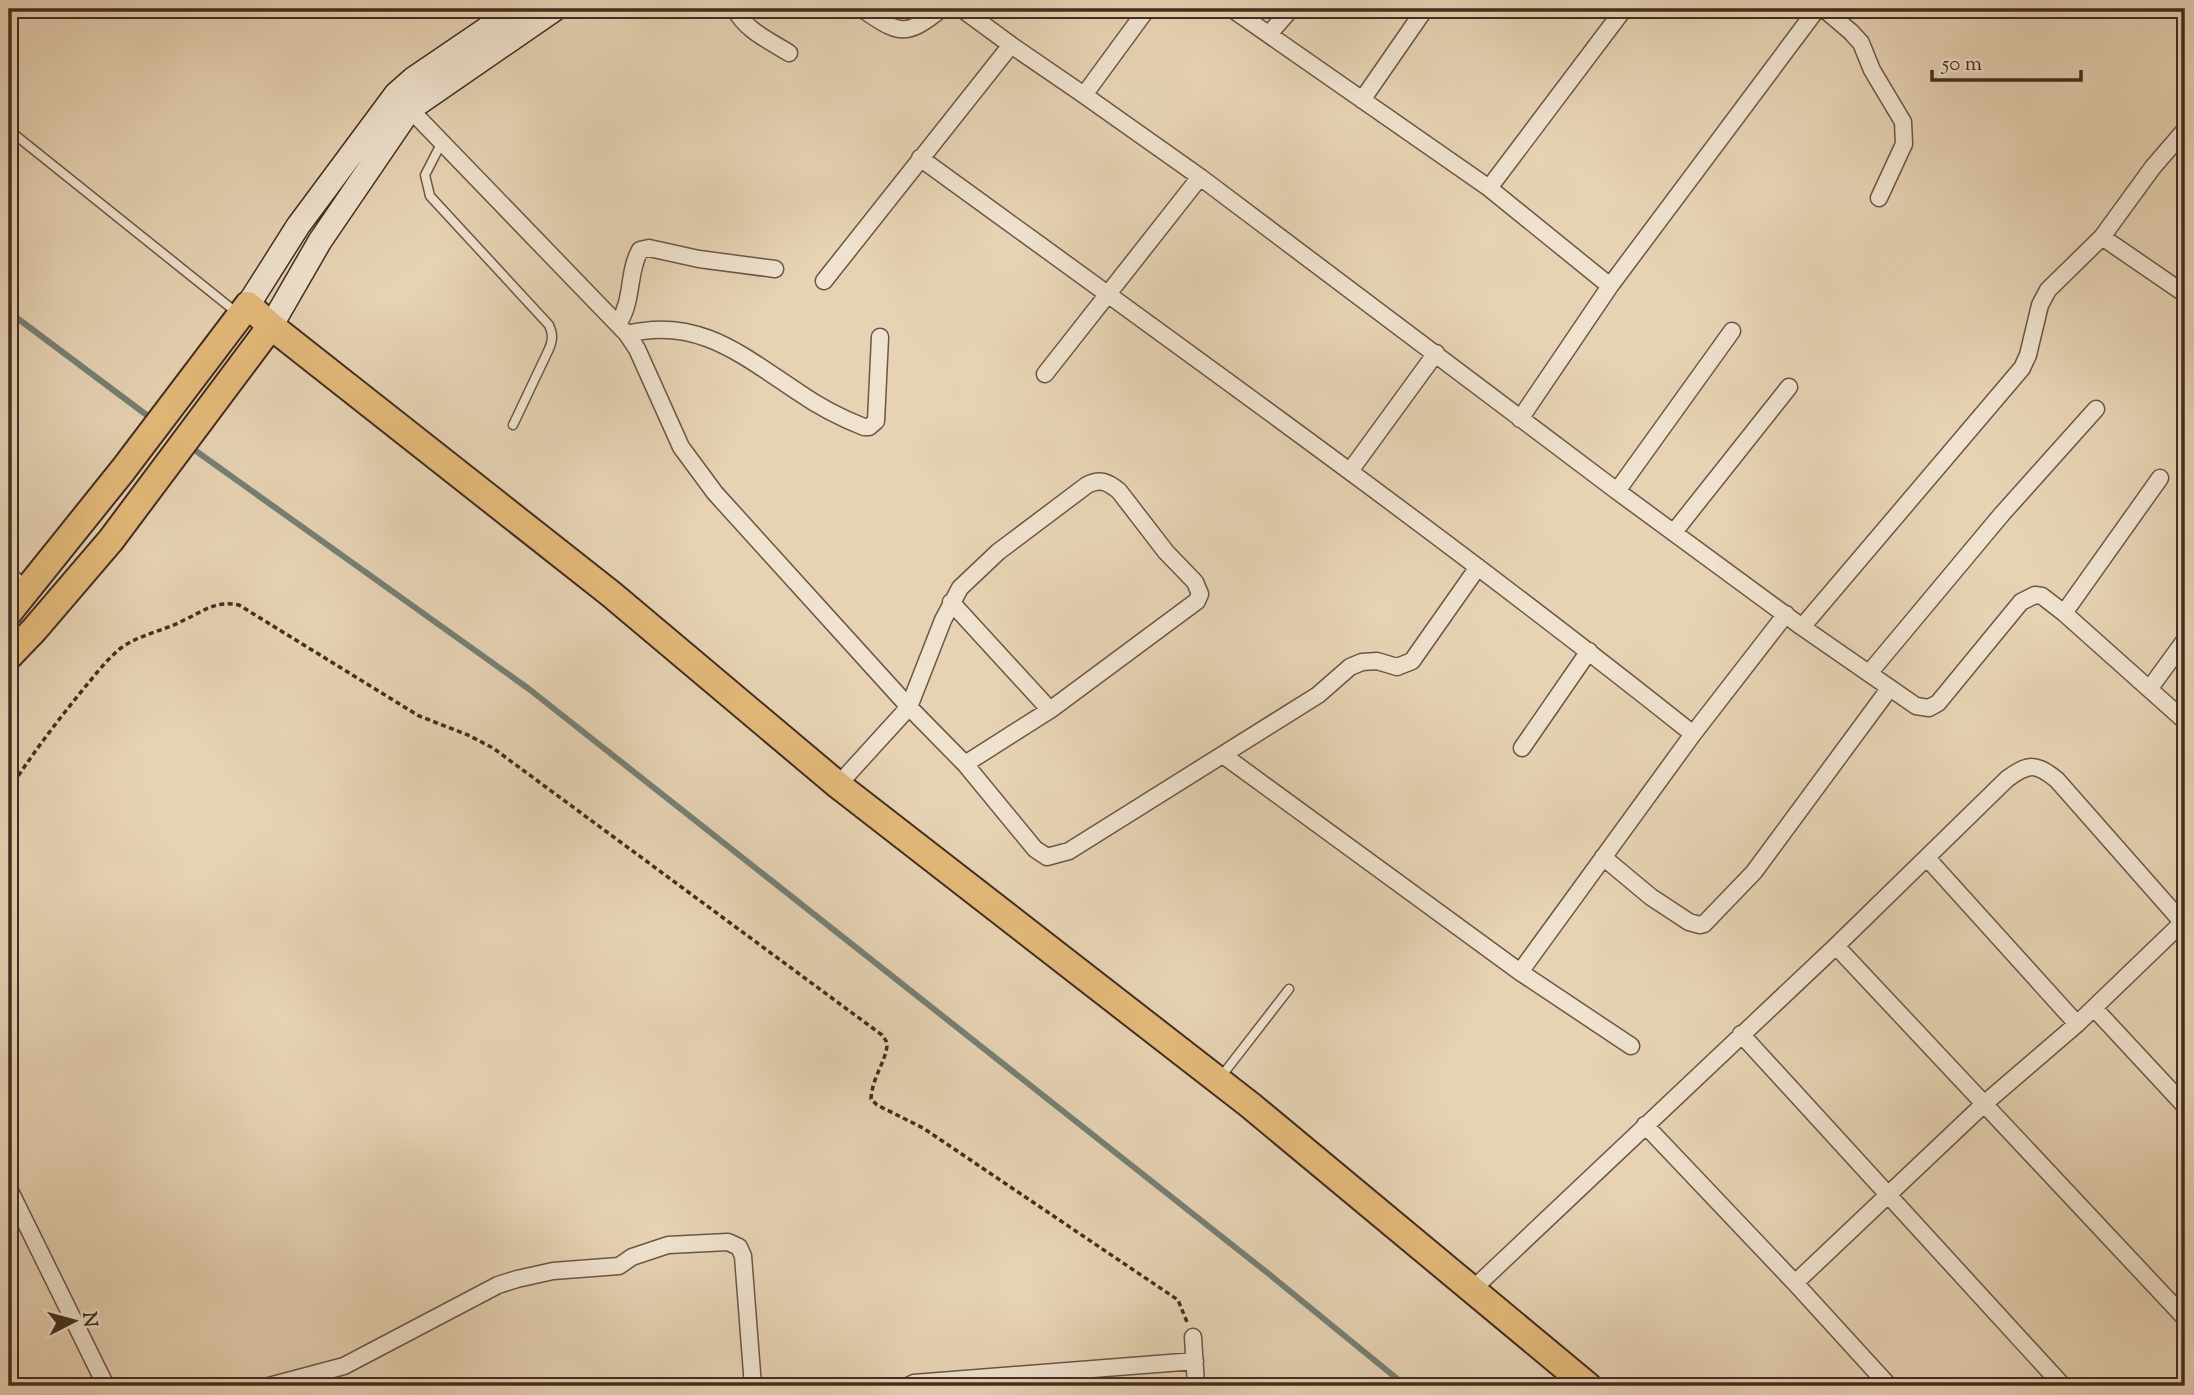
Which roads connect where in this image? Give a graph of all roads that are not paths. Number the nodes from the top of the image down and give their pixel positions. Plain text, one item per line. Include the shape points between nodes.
1 (555, 9) edge
2 (735, 9) edge
3 (862, 9) edge
4 (941, 9) edge
5 (962, 9) edge
6 (1147, 9) edge
7 (1233, 9) edge
8 (1291, 9) edge
9 (1425, 9) edge
10 (1624, 9) edge
11 (1817, 9) edge
12 (1824, 9) edge
13 (522, 14) edge
14 (1269, 34) junction
15 (1011, 45) junction
16 (789, 53) dead end
17 (1084, 94) junction
18 (1362, 100) junction
19 (403, 101) junction
20 (2185, 130) edge
21 (9, 131) edge
22 (442, 142) junction
23 (920, 158) junction
24 (1200, 177) junction
25 (1489, 188) junction
26 (1879, 198) dead end
27 (2102, 237) junction
28 (775, 269) dead end
29 (824, 281) dead end
30 (2182, 285) edge
31 (1610, 286) junction
32 (1107, 294) junction
33 (244, 310) junction
34 (271, 326) junction
35 (623, 329) junction
36 (1732, 331) dead end
37 (880, 337) dead end
38 (1436, 353) junction
39 (1045, 374) dead end
40 (1789, 387) dead end
41 (2096, 410) dead end
42 (1520, 419) junction
43 (513, 425) dead end
44 (1350, 471) junction
45 (2160, 478) dead end
46 (1617, 491) junction
47 (1674, 532) junction
48 (1478, 567) junction
49 (17, 582) edge
50 (951, 602) junction
51 (9, 612) edge
52 (2064, 613) junction
53 (1786, 614) junction
54 (1802, 626) junction
55 (2185, 640) edge
56 (1589, 651) junction
57 (9, 656) edge
58 (1870, 672) junction
59 (2150, 688) junction
60 (1889, 689) junction
61 (909, 707) junction
62 (1050, 710) junction
63 (2185, 721) edge
64 (1693, 734) junction
65 (1522, 748) dead end
66 (1223, 755) junction
67 (965, 764) junction
68 (838, 785) junction
69 (1603, 857) junction
70 (1927, 858) junction
71 (2184, 921) edge
72 (1836, 946) junction
73 (1520, 972) junction
74 (1289, 989) dead end
75 (2094, 1008) junction
76 (2077, 1024) junction
77 (1741, 1034) junction
78 (1631, 1046) dead end
79 (1218, 1080) junction
80 (1984, 1104) junction
81 (2185, 1106) edge
82 (1645, 1125) junction
83 (1888, 1194) junction
84 (11, 1199) edge
85 (1796, 1283) junction
86 (1472, 1290) junction
87 (2185, 1318) edge
88 (1193, 1337) road end
89 (1195, 1362) junction
90 (102, 1384) edge
91 (269, 1386) edge
92 (753, 1386) edge
93 (908, 1386) edge
94 (1196, 1386) edge
95 (1588, 1386) edge
96 (1889, 1386) edge
97 (2063, 1386) edge

1 - 13 main road
2 - 16 street via 748,27
3 - 4 street via 905,30
5 - 15 street
6 - 17 street
7 - 14 street
8 - 14 street
9 - 18 street
10 - 25 street
11 - 31 street
12 - 26 street via 1861,43 1903,122 1904,144
13 - 19 main road
14 - 18 street
15 - 17 street
15 - 23 street
17 - 24 street
18 - 25 street
19 - 22 street
19 - 33 main road via 298,226
19 - 34 main road
20 - 27 street
21 - 33 lane
22 - 35 street
22 - 43 lane via 425,174 430,196 552,331 553,340
23 - 29 street
23 - 32 street
24 - 32 street
24 - 38 street
25 - 31 street
27 - 30 street
27 - 54 street via 2048,289 2022,368
28 - 35 street via 640,250
31 - 42 street
32 - 39 street
32 - 44 street
33 - 34 main road
33 - 49 main road via 123,470
34 - 57 main road via 111,540
34 - 68 main road via 611,594
35 - 37 street via 690,332 710,338 864,427 876,421
35 - 61 street via 637,349 681,447 715,493
36 - 46 street
38 - 42 street
38 - 44 street
40 - 47 street
41 - 58 street via 2001,514
42 - 46 street
44 - 48 street
45 - 52 street
46 - 47 street
47 - 53 street
48 - 56 street
48 - 66 street via 1412,661 1398,667 1377,661 1350,667 1318,695
49 - 51 main road
50 - 61 street
50 - 62 street
50 - 62 street via 998,552 1087,485 1102,481 1119,491 1200,594 1192,606
52 - 59 street
52 - 60 street via 2042,596 2028,596 1929,708 1916,706
53 - 54 street
53 - 64 street
54 - 58 street
55 - 59 street
56 - 64 street
56 - 65 street
58 - 60 street
59 - 63 street
60 - 69 street via 1754,872 1704,924 1689,922 1651,897
61 - 67 street
61 - 68 street
62 - 67 street
64 - 69 street
66 - 67 street via 1069,851 1047,857 1035,849
66 - 73 street
68 - 79 main road
69 - 73 street
70 - 71 street via 2007,779 2031,766 2044,769
70 - 72 street
70 - 76 street
71 - 75 street
72 - 77 street
72 - 80 street
73 - 78 street
74 - 79 lane
75 - 76 street
75 - 81 street
76 - 80 street
77 - 82 street
77 - 83 street
79 - 86 main road
80 - 83 street
80 - 87 street
82 - 85 street
82 - 86 street
83 - 85 street
83 - 97 street
84 - 90 street
85 - 96 street
86 - 95 main road
88 - 89 street
89 - 93 street
89 - 94 street
91 - 92 street via 344,1366 498,1285 553,1271 619,1266 668,1245 708,1242 728,1242 739,1247 743,1256

